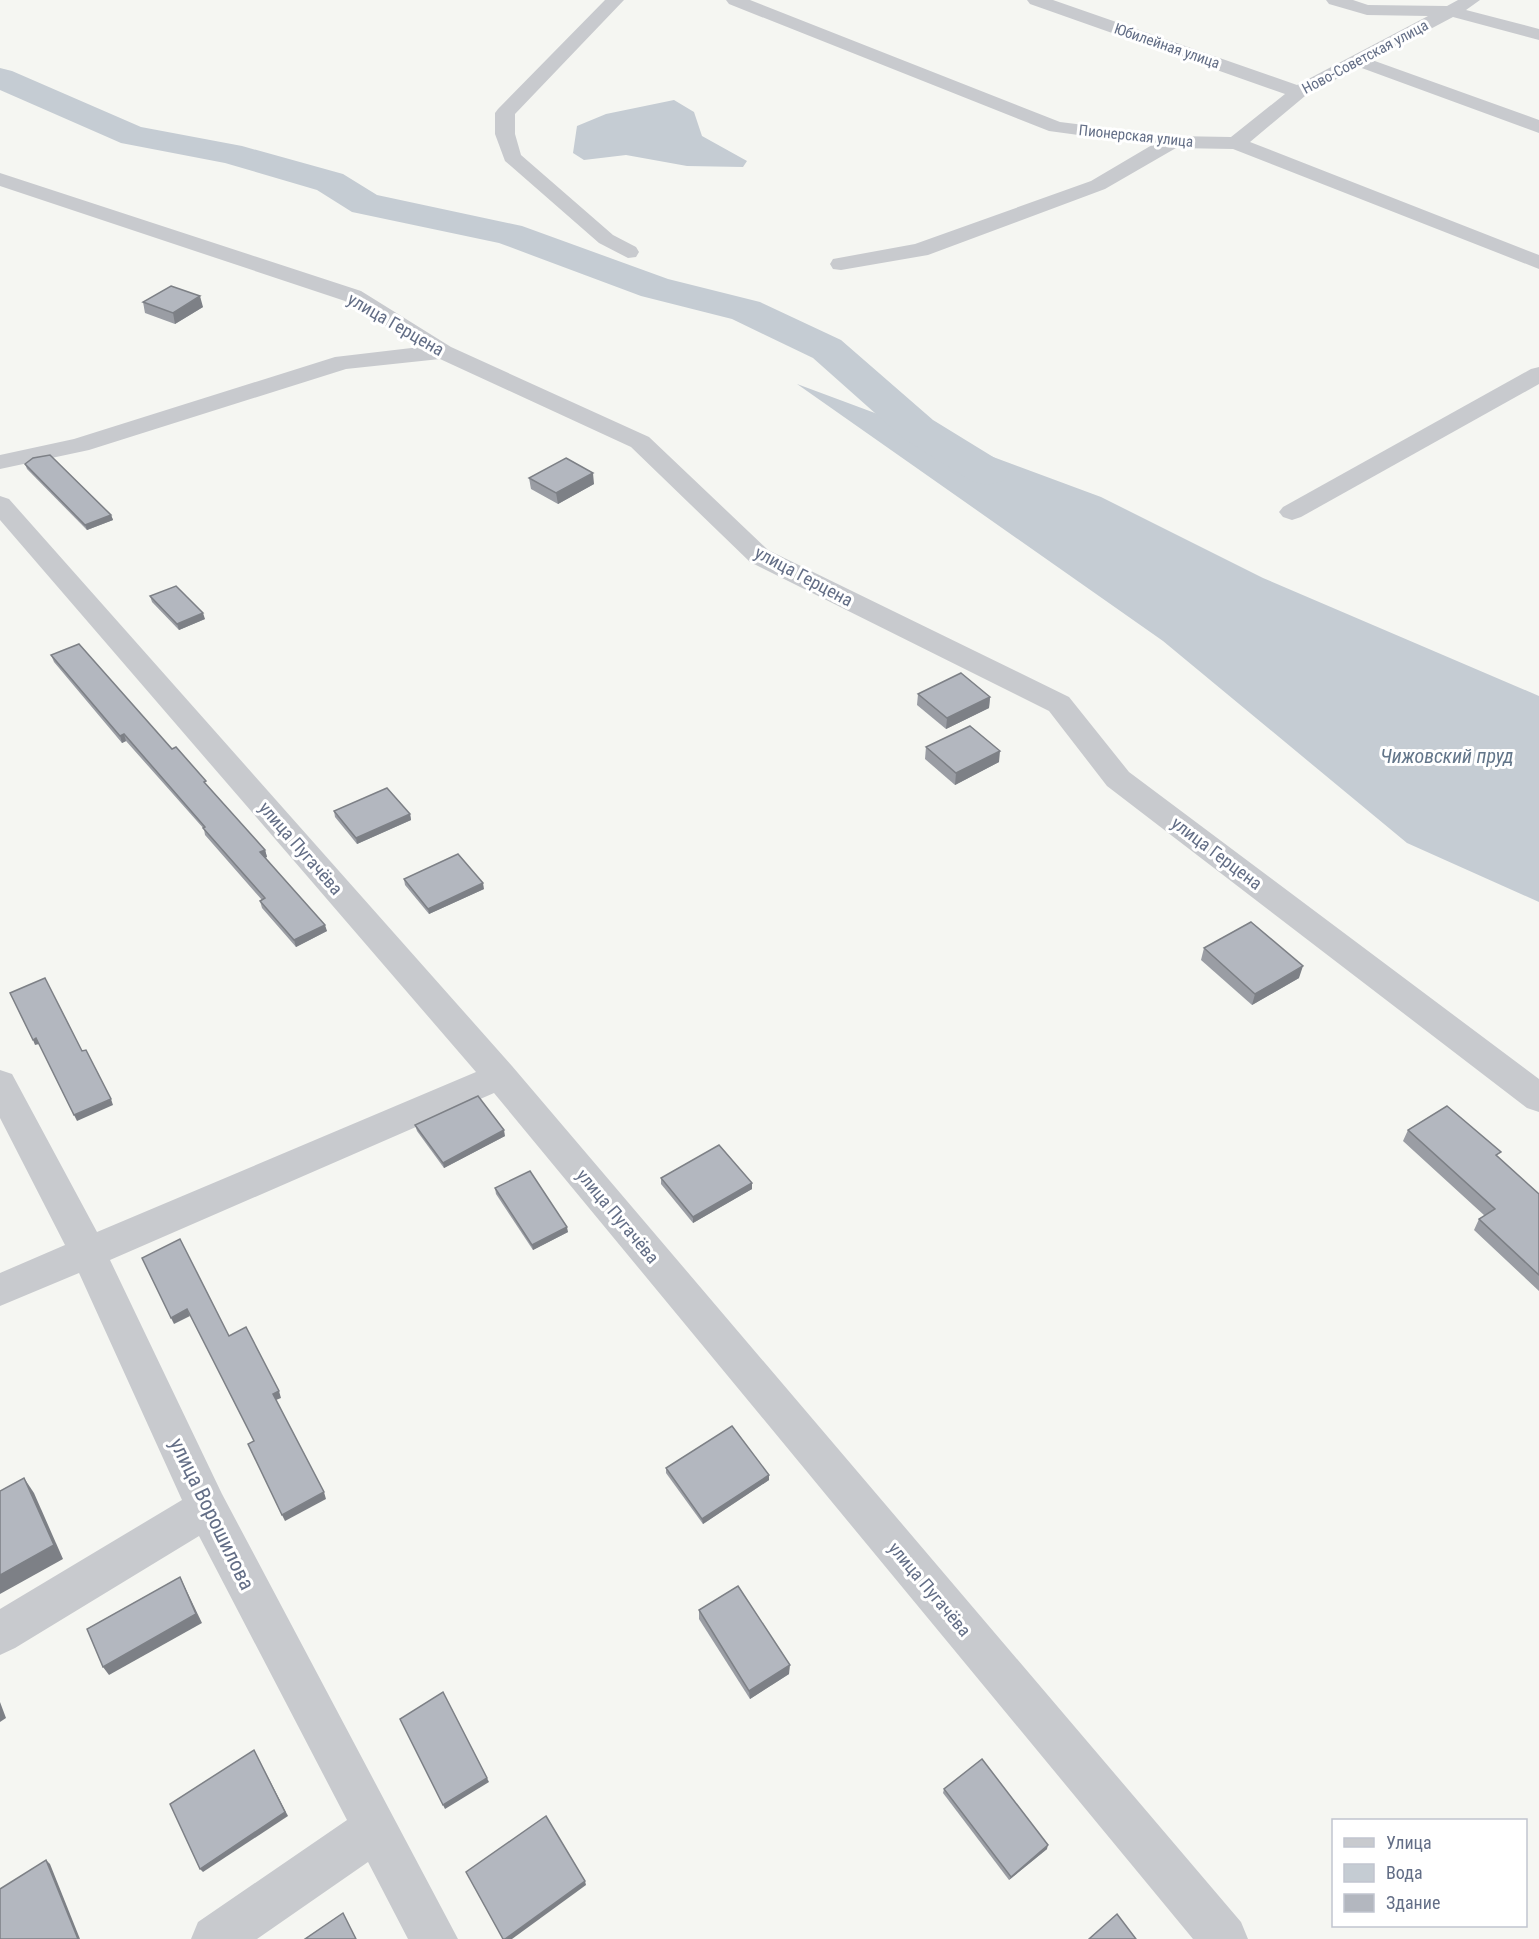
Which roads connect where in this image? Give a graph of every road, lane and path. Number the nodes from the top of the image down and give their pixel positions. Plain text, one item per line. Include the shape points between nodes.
1 (615, 0) edge
2 (735, 0) edge
3 (1036, 0) edge
4 (1335, 0) edge
5 (1471, 0) edge
6 (1451, 11) junction
7 (1539, 35) edge
8 (1359, 61) junction
9 (1298, 92) junction
10 (1539, 127) edge
11 (1172, 142) junction
12 (1236, 143) junction
13 (0, 179) edge
14 (628, 252) dead end
15 (1539, 263) edge
16 (841, 264) dead end
17 (443, 352) junction
18 (1539, 374) edge
19 (0, 462) edge
20 (0, 504) edge
21 (1292, 512) dead end
22 (500, 1076) junction
23 (0, 1084) edge
24 (1539, 1098) edge
25 (88, 1252) junction
26 (0, 1290) edge
27 (207, 1508) junction
28 (0, 1633) edge
29 (375, 1829) junction
30 (215, 1939) edge
31 (434, 1939) edge
32 (1224, 1939) edge

1 - 14 street via 505,113 505,134 512,157 606,238
2 - 11 street, Пионерская улица via 1056,127
3 - 9 street, Юбилейная улица
4 - 6 street via 1367,10
5 - 6 street, Ново-Советская улица
6 - 7 street
6 - 8 street, Ново-Советская улица
8 - 9 street, Ново-Советская улица
8 - 10 street
9 - 12 street, Ново-Советская улица
11 - 12 street, Пионерская улица
11 - 16 street via 1098,185 920,250
12 - 15 street, Пионерская улица
13 - 17 street, улица Герцена via 353,296
17 - 19 street via 343,362 80,445
17 - 24 street, улица Герцена via 640,442 759,556 1059,704 1118,779
18 - 21 street
20 - 22 street, улица Пугачёва
22 - 25 street
22 - 32 street, улица Пугачёва
23 - 25 street, улица Ворошилова
25 - 26 street
25 - 27 street, улица Ворошилова
27 - 28 street
27 - 29 street, улица Ворошилова
29 - 30 street
29 - 31 street, улица Ворошилова

